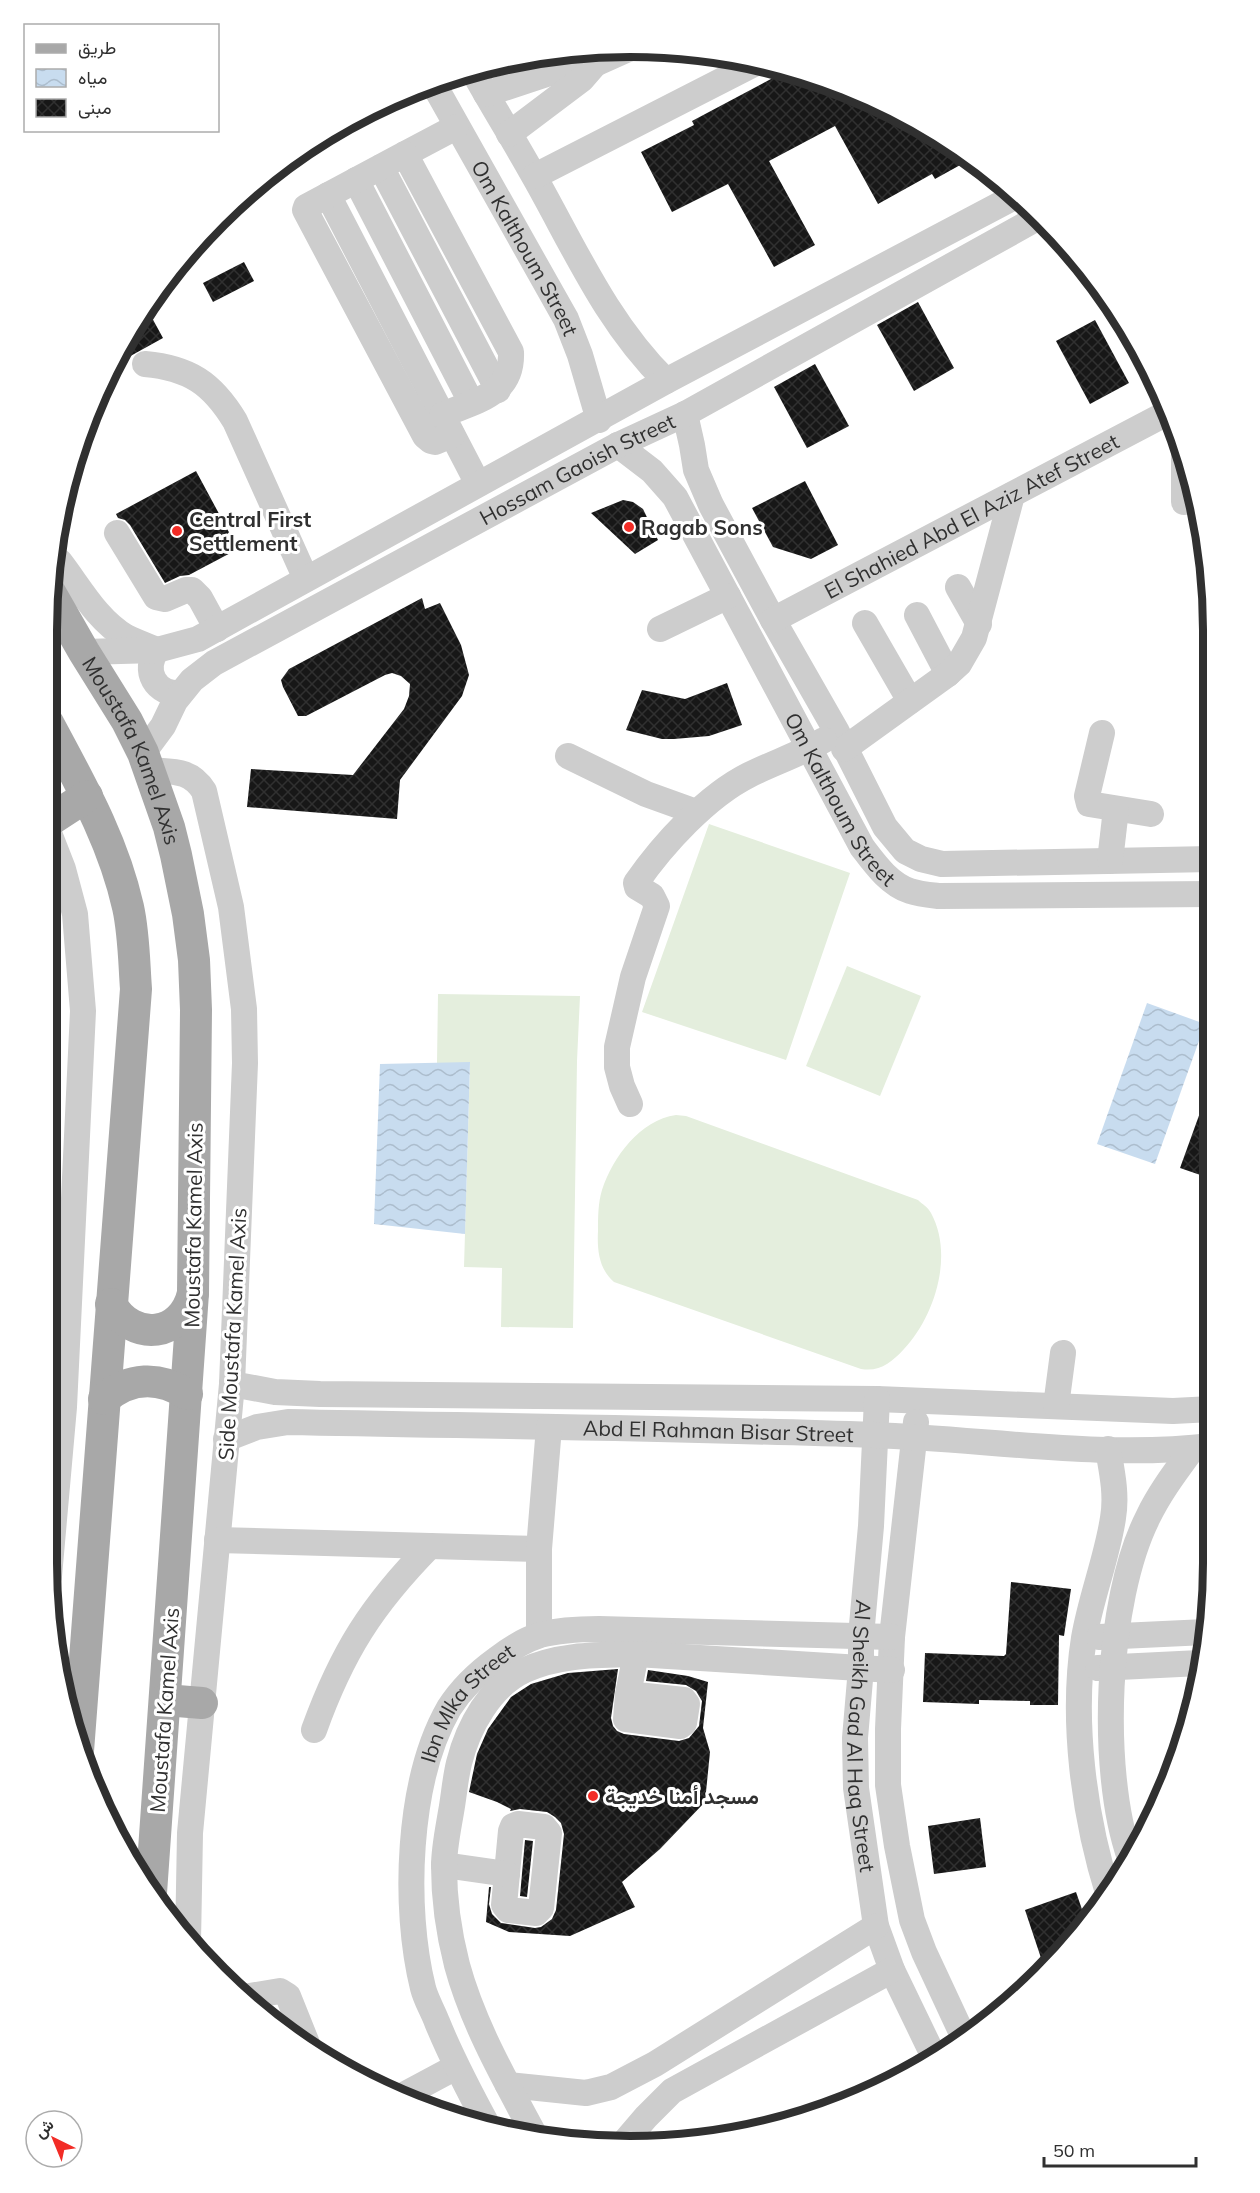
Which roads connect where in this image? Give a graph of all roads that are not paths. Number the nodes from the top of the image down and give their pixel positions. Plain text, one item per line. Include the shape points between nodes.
1 (609, 58) edge
2 (595, 64) junction
3 (745, 69) edge
4 (477, 78) edge
5 (437, 91) edge
6 (486, 94) junction
7 (456, 127) junction
8 (509, 134) junction
9 (405, 154) junction
10 (381, 167) junction
11 (534, 176) junction
12 (356, 180) junction
13 (1009, 200) edge
14 (1031, 221) edge
15 (908, 254) junction
16 (923, 282) junction
17 (145, 364) dead end
18 (666, 381) junction
19 (498, 390) junction
20 (471, 402) junction
21 (685, 414) junction
22 (1161, 416) edge
23 (599, 420) junction
24 (447, 425) junction
25 (618, 445) junction
26 (478, 484) junction
27 (1184, 486) edge
28 (1012, 495) junction
29 (1184, 502) dead end
30 (117, 533) dead end
31 (375, 540) junction
32 (391, 568) junction
33 (306, 579) junction
34 (59, 580) edge
35 (59, 587) edge
36 (958, 587) dead end
37 (728, 596) junction
38 (917, 615) dead end
39 (773, 620) junction
40 (865, 623) dead end
41 (979, 624) junction
42 (217, 629) junction
43 (660, 629) dead end
44 (158, 650) junction
45 (84, 652) junction
46 (948, 674) junction
47 (182, 693) junction
48 (909, 702) junction
49 (1102, 733) dead end
50 (57, 740) edge
51 (841, 741) junction
52 (809, 749) junction
53 (568, 756) dead end
54 (146, 762) junction
55 (87, 795) junction
56 (1116, 809) junction
57 (696, 812) junction
58 (1151, 814) dead end
59 (57, 815) edge
60 (57, 854) edge
61 (1203, 859) edge
62 (1110, 861) junction
63 (1203, 894) edge
64 (630, 1104) dead end
65 (193, 1293) junction
66 (111, 1304) junction
67 (1063, 1353) dead end
68 (232, 1384) junction
69 (186, 1394) junction
70 (104, 1399) junction
71 (877, 1399) junction
72 (918, 1401) junction
73 (1056, 1406) junction
74 (1203, 1409) edge
75 (549, 1427) junction
76 (876, 1435) junction
77 (915, 1438) junction
78 (226, 1439) junction
79 (1202, 1447) edge
80 (1108, 1449) junction
81 (57, 1486) edge
82 (217, 1539) junction
83 (430, 1546) junction
84 (539, 1549) junction
85 (599, 1629) junction
86 (1199, 1632) edge
87 (539, 1635) junction
88 (861, 1636) junction
89 (1115, 1636) junction
90 (892, 1637) junction
91 (1084, 1638) junction
92 (636, 1654) junction
93 (602, 1655) junction
94 (1194, 1663) edge
95 (861, 1668) junction
96 (1113, 1668) junction
97 (1080, 1669) junction
98 (892, 1670) junction
99 (628, 1694) dead end
100 (165, 1700) junction
101 (202, 1703) junction
102 (80, 1722) edge
103 (314, 1730) dead end
104 (1128, 1847) edge
105 (444, 1865) junction
106 (507, 1874) dead end
107 (152, 1878) edge
108 (1104, 1884) edge
109 (876, 1926) junction
110 (188, 1928) edge
111 (892, 1970) junction
112 (254, 1995) edge
113 (961, 2030) edge
114 (303, 2033) edge
115 (931, 2050) edge
116 (456, 2067) junction
117 (508, 2085) junction
118 (410, 2092) edge
119 (483, 2116) edge
120 (530, 2127) edge
121 (629, 2136) edge

1 - 2 street
2 - 6 street via 574,65
2 - 8 street via 582,79
3 - 11 street
4 - 6 street, Om Kalthoum Street
5 - 7 street, Om Kalthoum Street
6 - 8 street, Om Kalthoum Street
7 - 9 street
7 - 23 street, Om Kalthoum Street via 566,319
8 - 11 street, Om Kalthoum Street
9 - 10 street
9 - 19 street via 511,352 512,366
10 - 12 street
10 - 19 street
11 - 18 street, Om Kalthoum Street via 610,314 645,361
12 - 20 street
12 - 24 street via 306,207 305,212 425,436 435,442
13 - 15 street, Hossam Gaoish Street
14 - 16 street, Hossam Gaoish Street
15 - 16 street
15 - 18 street, Hossam Gaoish Street
16 - 21 street, Hossam Gaoish Street
17 - 33 street via 167,366 188,374 223,401
18 - 23 street, Hossam Gaoish Street
19 - 20 street
20 - 24 street
21 - 25 street, Hossam Gaoish Street
21 - 39 street, Om Kalthoum Street via 696,470
22 - 28 street, El Shahied Abd El Aziz Atef Street
23 - 26 street, Hossam Gaoish Street
24 - 26 street
25 - 32 street, Hossam Gaoish Street
25 - 37 street, Om Kalthoum Street via 652,471 675,497
26 - 31 street, Hossam Gaoish Street
27 - 29 street
28 - 39 street, El Shahied Abd El Aziz Atef Street
28 - 41 street
30 - 42 street via 156,597 165,599 192,590
31 - 32 street
31 - 33 street, Hossam Gaoish Street
32 - 47 street, Hossam Gaoish Street via 214,663
33 - 42 street, Hossam Gaoish Street
34 - 44 street via 90,603 111,626
35 - 45 main road, Moustafa Kamel Axis
36 - 41 street
37 - 43 street
37 - 52 street, Om Kalthoum Street
38 - 46 street
39 - 51 street, Om Kalthoum Street
40 - 48 street
41 - 46 street via 968,651
42 - 44 street, Hossam Gaoish Street via 198,639
44 - 45 street, Hossam Gaoish Street
44 - 47 street via 151,663 152,677 160,689
45 - 54 main road, Moustafa Kamel Axis via 127,721
46 - 48 street
47 - 54 street, Hossam Gaoish Street
48 - 51 street
49 - 56 street via 1087,800 1093,806
50 - 55 main road
51 - 52 street
51 - 62 street, Om Kalthoum Street via 895,840 921,859 942,864
52 - 57 street via 747,776
52 - 63 street, Om Kalthoum Street via 862,847 891,880 910,891 939,896
53 - 57 street via 646,794
54 - 65 main road, Moustafa Kamel Axis via 176,855 194,960
54 - 68 street, Side Moustafa Kamel Axis via 193,777 204,791 239,955 245,1063
55 - 59 main road
55 - 66 main road via 111,851 128,909 136,989
56 - 58 street
56 - 62 street
57 - 64 street via 636,882 657,906 633,977 617,1047 617,1067
60 - 81 street via 75,914 83,1011
61 - 62 street, Om Kalthoum Street
65 - 66 main road via 180,1319 154,1330 133,1327
65 - 69 main road, Moustafa Kamel Axis
66 - 70 main road
67 - 73 street
68 - 71 street, Abd El Rahman Bisar Street via 274,1392 320,1394
68 - 78 street, Side Moustafa Kamel Axis
69 - 70 main road via 167,1384 144,1381 122,1386
69 - 100 main road, Moustafa Kamel Axis
70 - 102 main road
71 - 72 street, Abd El Rahman Bisar Street
71 - 76 street, Al Sheikh Gad Al Haq Street
72 - 73 street, Abd El Rahman Bisar Street
72 - 77 street, Al Sheikh Gad Al Haq Street
73 - 74 street, Abd El Rahman Bisar Street
75 - 76 street, Abd El Rahman Bisar Street
75 - 78 street, Abd El Rahman Bisar Street via 288,1422 257,1427
75 - 84 street
76 - 77 street, Abd El Rahman Bisar Street
76 - 88 street, Al Sheikh Gad Al Haq Street
77 - 80 street, Abd El Rahman Bisar Street
77 - 90 street, Al Sheikh Gad Al Haq Street
78 - 82 street, Side Moustafa Kamel Axis
79 - 80 street, Abd El Rahman Bisar Street
79 - 89 street via 1158,1498 1139,1538
80 - 91 street via 1114,1516
82 - 83 street
82 - 101 street, Side Moustafa Kamel Axis
83 - 84 street
83 - 103 street via 399,1577 348,1649
84 - 87 street
85 - 87 street, Ibn Mlka Street
85 - 88 street, Ibn Mlka Street
85 - 93 street
86 - 89 street
87 - 116 street, Ibn Mlka Street via 512,1648 478,1673 450,1706 430,1751 418,1806 412,1870 414,1931 424,1990
88 - 90 street, Ibn Mlka Street
88 - 95 street, Al Sheikh Gad Al Haq Street
89 - 91 street
89 - 96 street
90 - 98 street, Al Sheikh Gad Al Haq Street
91 - 97 street
92 - 93 street, Ibn Mlka Street
92 - 95 street, Ibn Mlka Street
92 - 99 street
93 - 105 street, Ibn Mlka Street via 550,1660 523,1671 500,1688 475,1719 459,1762
94 - 96 street
95 - 98 street, Ibn Mlka Street
95 - 109 street, Al Sheikh Gad Al Haq Street via 855,1738 856,1788
96 - 97 street
96 - 104 street via 1112,1750 1116,1796
97 - 108 street via 1085,1787
98 - 113 street, Al Sheikh Gad Al Haq Street via 888,1785 897,1846 912,1920
100 - 101 main road
100 - 107 main road, Moustafa Kamel Axis
101 - 110 street, Side Moustafa Kamel Axis via 190,1833
105 - 106 street
105 - 117 street, Ibn Mlka Street via 457,1964 474,2014
109 - 111 street, Al Sheikh Gad Al Haq Street
109 - 117 street via 655,2064 611,2087 586,2093
111 - 115 street, Al Sheikh Gad Al Haq Street
111 - 121 street via 672,2091
112 - 114 street via 280,1991 287,1994
116 - 118 street
116 - 119 street, Ibn Mlka Street
117 - 120 street, Ibn Mlka Street

